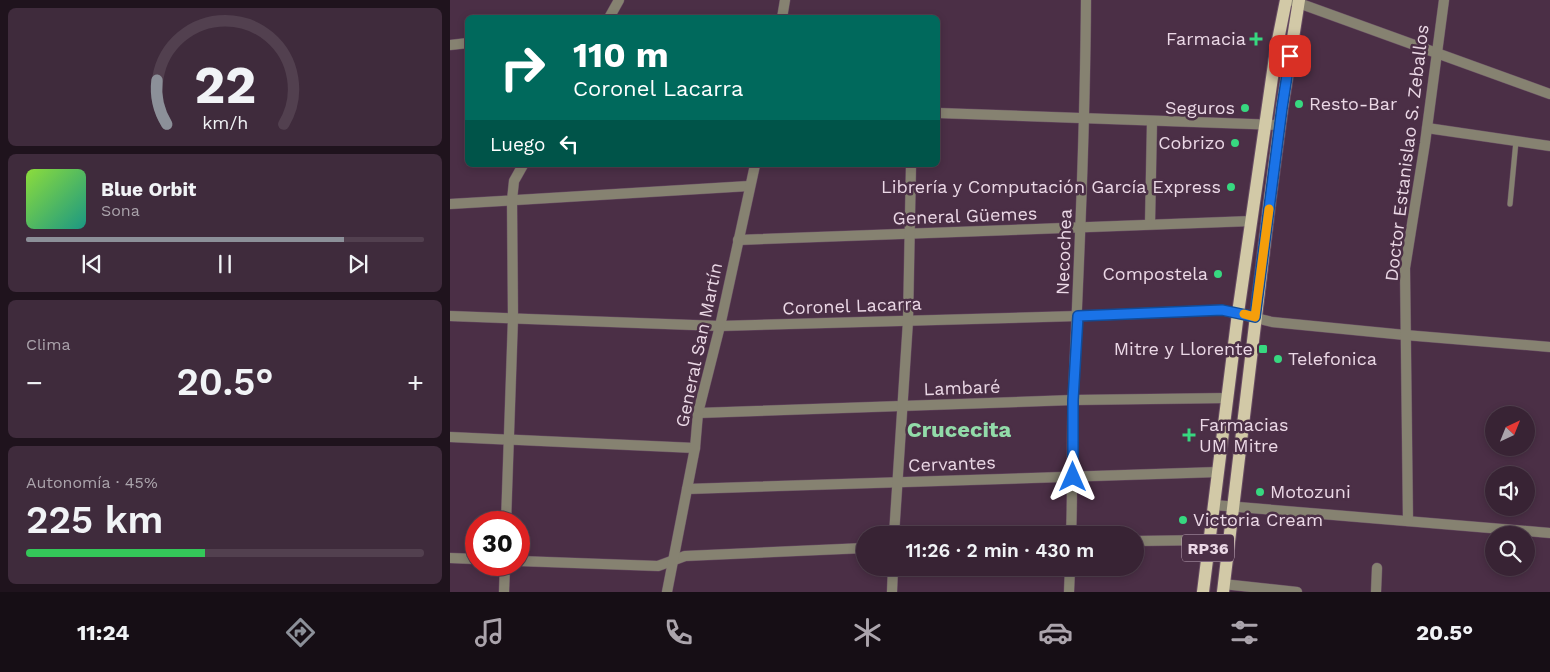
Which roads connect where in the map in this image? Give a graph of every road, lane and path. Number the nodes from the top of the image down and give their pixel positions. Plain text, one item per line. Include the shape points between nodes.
1 (619, 0) edge
2 (785, 0) edge
3 (1086, 0) edge
4 (1444, 0) edge
5 (1293, 1) edge
6 (611, 15) edge
7 (782, 15) edge
8 (465, 43) edge
9 (450, 44) edge
10 (1436, 54) junction
11 (1550, 94) edge
12 (940, 113) edge
13 (1085, 118) junction
14 (1152, 121) junction
15 (1266, 124) junction
16 (1280, 125) junction
17 (1427, 128) junction
18 (1516, 141) junction
19 (1550, 146) edge
20 (523, 167) edge
21 (755, 167) edge
22 (911, 167) edge
23 (750, 186) junction
24 (512, 200) junction
25 (450, 204) edge
26 (1510, 204) dead end
27 (1252, 221) junction
28 (1150, 224) junction
29 (1082, 228) junction
30 (909, 234) junction
31 (738, 240) junction
32 (1238, 313) junction
33 (450, 316) edge
34 (1078, 316) junction
35 (1255, 317) junction
36 (513, 318) junction
37 (908, 321) junction
38 (720, 326) junction
39 (1405, 335) junction
40 (1550, 347) edge
41 (1228, 398) junction
42 (1073, 400) junction
43 (902, 407) junction
44 (698, 412) junction
45 (450, 437) edge
46 (509, 439) junction
47 (695, 448) junction
48 (1218, 472) junction
49 (1073, 477) junction
50 (897, 482) junction
51 (688, 489) junction
52 (1214, 504) junction
53 (1232, 506) junction
54 (506, 511) edge
55 (1408, 521) junction
56 (895, 526) edge
57 (1072, 526) edge
58 (1550, 533) edge
59 (1210, 540) junction
60 (1144, 541) edge
61 (856, 548) edge
62 (450, 558) edge
63 (465, 559) edge
64 (674, 560) junction
65 (530, 561) edge
66 (1377, 568) dead end
67 (504, 576) edge
68 (893, 576) edge
69 (1070, 576) edge
70 (1223, 588) edge
71 (504, 592) edge
72 (667, 592) edge
73 (892, 592) edge
74 (1069, 592) edge
75 (1203, 592) edge
76 (1298, 592) edge
77 (1376, 592) edge

1 - 6 street
2 - 7 street
3 - 13 street, Necochea
4 - 10 street, Doctor Estanislao S. Zeballos
5 - 10 street
5 - 15 main road, RP36 via 1276,50
5 - 16 main road, RP36
8 - 9 street
10 - 11 street
10 - 17 street, Doctor Estanislao S. Zeballos
12 - 13 street
13 - 14 street
13 - 29 street, Necochea
14 - 15 street
14 - 28 street
15 - 16 street
15 - 27 main road, RP36
16 - 35 main road, RP36
17 - 18 street
17 - 39 street, Doctor Estanislao S. Zeballos via 1405,268
18 - 19 street
18 - 26 lane
20 - 24 street via 514,181
21 - 23 street, General San Martín
22 - 30 street
23 - 24 street
23 - 31 street, General San Martín
24 - 25 street
24 - 36 street
27 - 28 street, General Güemes
27 - 32 main road, RP36
28 - 29 street, General Güemes
29 - 30 street, General Güemes
29 - 34 street, Necochea
30 - 31 street, General Güemes
30 - 37 street
31 - 38 street, General San Martín
32 - 34 street, Coronel Lacarra via 1222,310
32 - 35 street, Coronel Lacarra
32 - 41 main road, RP36
33 - 36 street, Coronel Lacarra
34 - 37 street, Coronel Lacarra
34 - 42 street, Necochea
35 - 39 street, Coronel Lacarra via 1272,322
35 - 53 main road, RP36
36 - 38 street, Coronel Lacarra
36 - 46 street
37 - 38 street, Coronel Lacarra
37 - 43 street
38 - 44 street, General San Martín
39 - 40 street, Coronel Lacarra
39 - 55 street, Doctor Estanislao S. Zeballos
41 - 42 street, Lambaré
41 - 48 main road, RP36
42 - 43 street, Lambaré
42 - 49 street, Necochea
43 - 44 street, Lambaré
43 - 50 street
44 - 47 street, General San Martín
45 - 46 street
46 - 47 street
46 - 54 street
47 - 51 street, General San Martín
48 - 49 street, Cervantes
48 - 52 main road, RP36
49 - 50 street, Cervantes
49 - 57 street, Necochea
50 - 51 street, Cervantes
50 - 56 street
51 - 64 street, General San Martín
52 - 53 street
52 - 59 main road, RP36
53 - 55 street
53 - 70 main road, RP36
55 - 58 street
59 - 60 street
59 - 75 main road, RP36
61 - 64 street via 685,556
62 - 63 street
64 - 65 street via 658,566
64 - 72 street, General San Martín
66 - 77 street
67 - 71 street
68 - 73 street
69 - 74 street
70 - 76 street

